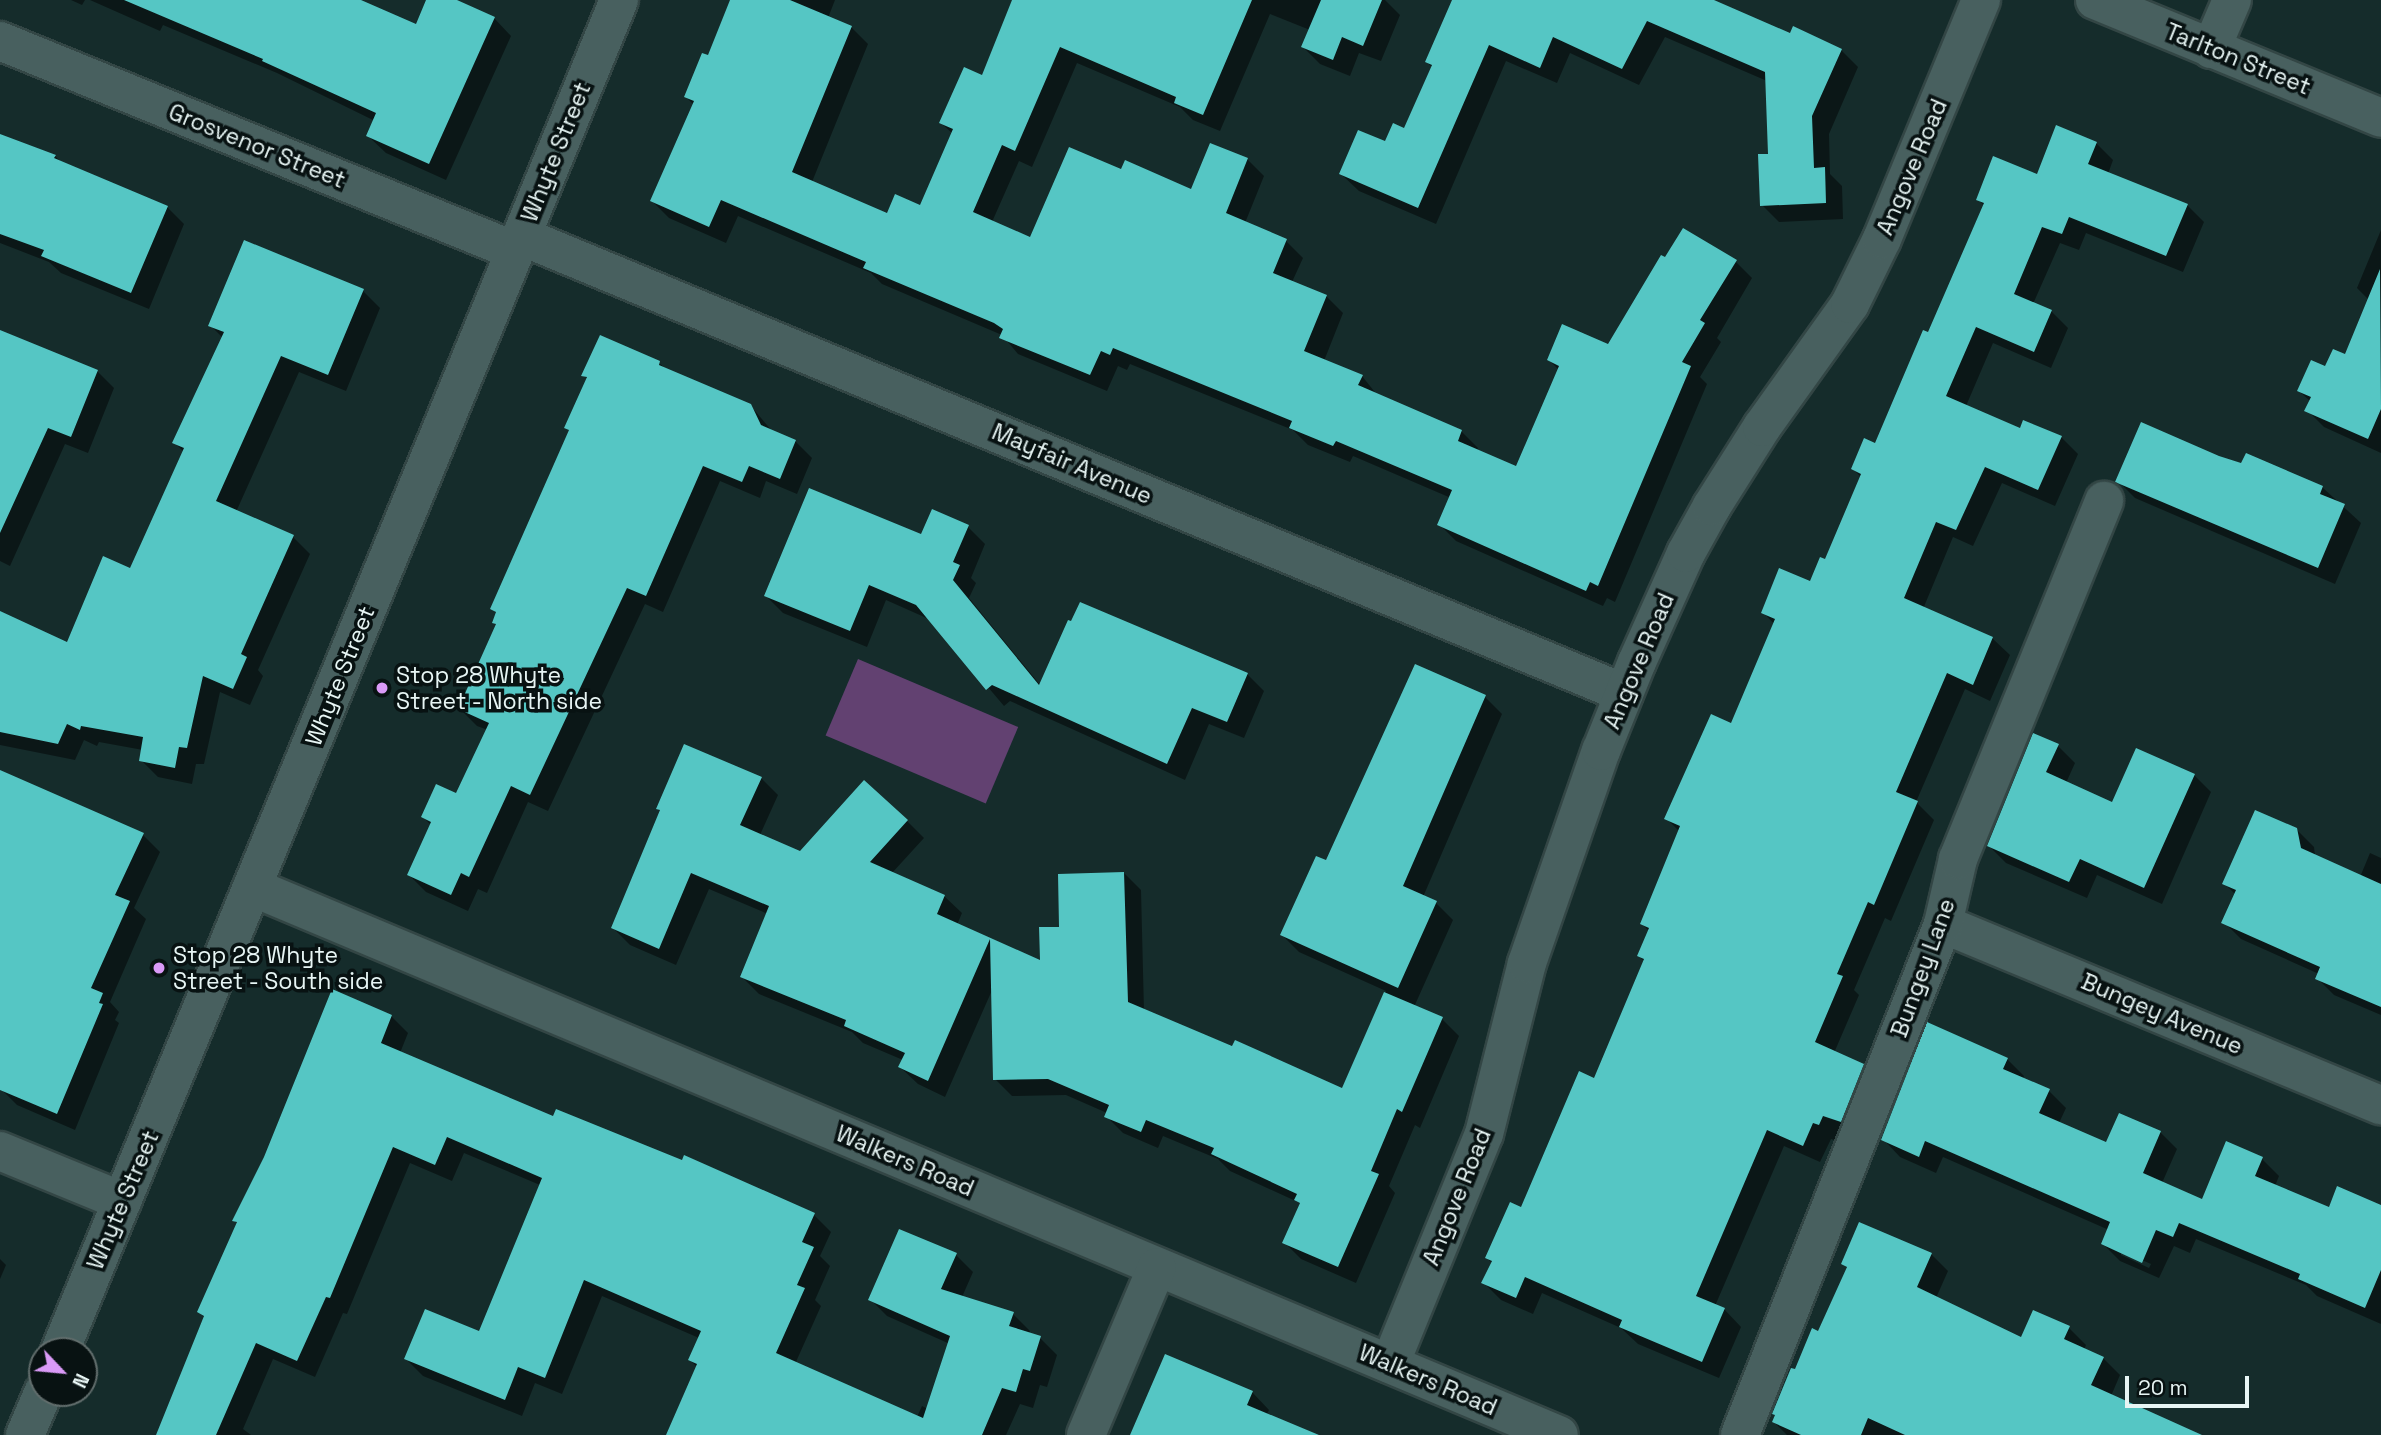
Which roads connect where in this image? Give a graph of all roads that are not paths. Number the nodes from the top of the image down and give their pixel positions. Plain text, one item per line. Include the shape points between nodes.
1 (619, 0) edge
2 (1981, 0) edge
3 (2095, 0) edge
4 (2232, 0) edge
5 (0, 41) edge
6 (2211, 49) junction
7 (2381, 118) edge
8 (518, 244) junction
9 (2105, 501) dead end
10 (1624, 693) junction
11 (252, 887) junction
12 (1943, 924) junction
13 (2381, 1105) edge
14 (0, 1151) edge
15 (122, 1201) junction
16 (1157, 1267) junction
17 (66, 1337) edge
18 (1390, 1364) junction
19 (37, 1407) edge
20 (25, 1435) edge
21 (1086, 1435) edge
22 (1559, 1435) edge
23 (1740, 1435) edge

1 - 8 street, Whyte Street
2 - 10 street, Angove Road via 1882,239 1850,304 1712,506 1686,553
3 - 6 street, Tarlton Street
4 - 6 street
5 - 8 street, Grosvenor Street
6 - 7 street, Tarlton Street
8 - 10 street, Mayfair Avenue
8 - 11 street, Whyte Street
9 - 12 street, Bungey Lane via 1958,859
10 - 18 street, Angove Road via 1527,963 1484,1134
11 - 15 street, Whyte Street
11 - 16 street, Walkers Road
12 - 13 street, Bungey Avenue
12 - 23 street, Bungey Lane
14 - 15 street
15 - 17 street, Whyte Street
16 - 18 street, Walkers Road
16 - 21 street
18 - 22 street, Walkers Road
19 - 20 street

